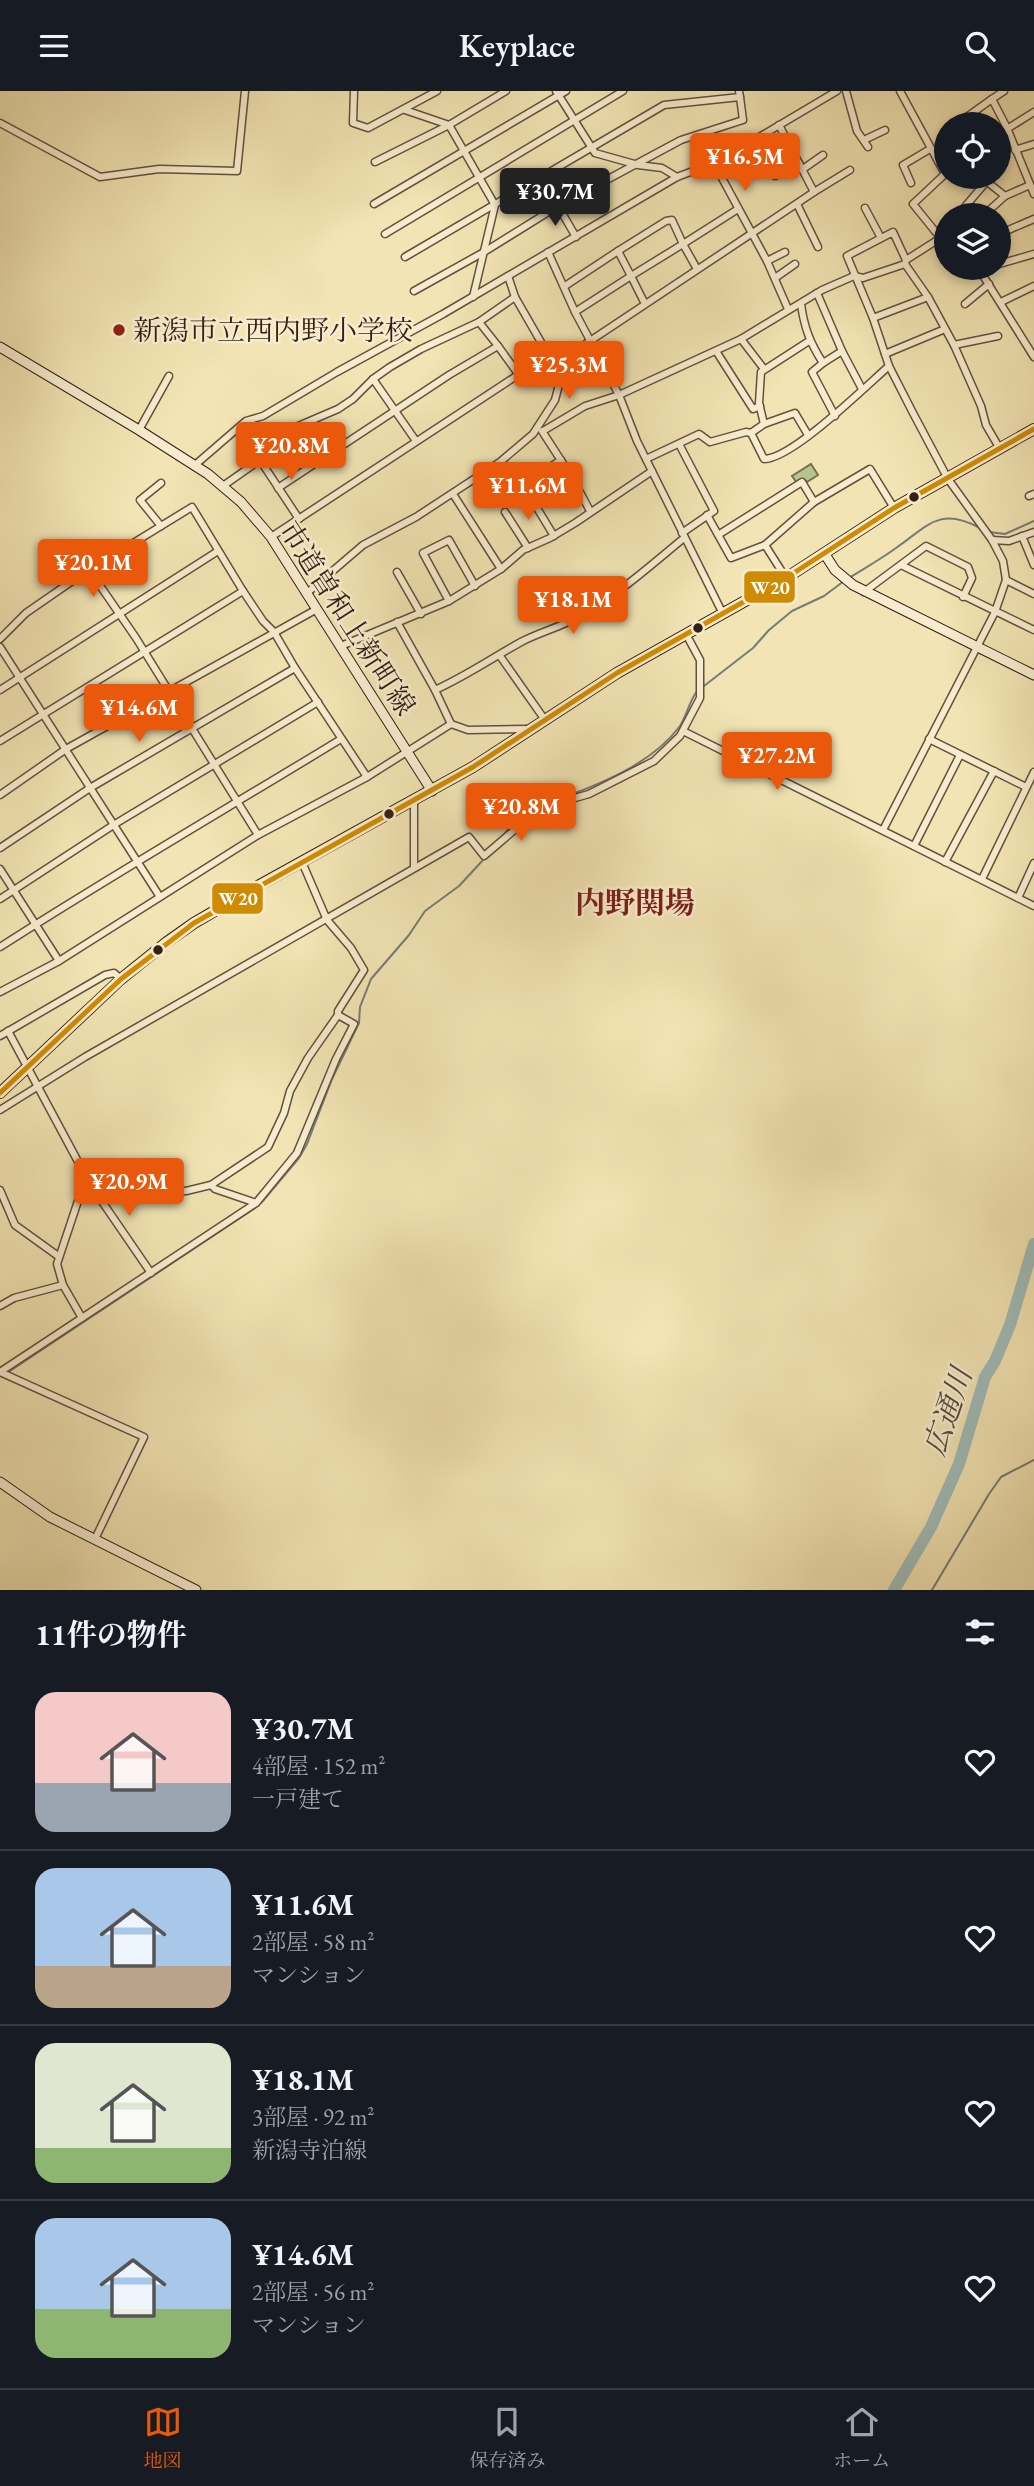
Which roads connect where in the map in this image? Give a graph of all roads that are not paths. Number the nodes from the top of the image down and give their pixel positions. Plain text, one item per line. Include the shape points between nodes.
1 (245, 91) edge
2 (354, 91) edge
3 (437, 91) edge
4 (506, 91) edge
5 (566, 91) edge
6 (623, 91) edge
7 (837, 91) edge
8 (846, 91) edge
9 (900, 91) edge
10 (1004, 91) edge
11 (557, 93) edge
12 (739, 94) edge
13 (827, 94) edge
14 (992, 99) junction
15 (405, 110) junction
16 (974, 112) edge
17 (999, 112) edge
18 (1034, 112) edge
19 (573, 120) junction
20 (0, 123) edge
21 (449, 125) junction
22 (779, 125) junction
23 (1011, 126) edge
24 (885, 130) dead end
25 (1011, 139) edge
26 (864, 140) junction
27 (1034, 144) edge
28 (869, 147) dead end
29 (591, 149) junction
30 (930, 149) junction
31 (1015, 150) junction
32 (465, 151) junction
33 (823, 155) dead end
34 (375, 162) dead end
35 (717, 162) junction
36 (638, 165) junction
37 (801, 166) junction
38 (850, 170) dead end
39 (775, 176) dead end
40 (480, 177) junction
41 (677, 177) junction
42 (911, 183) dead end
43 (1030, 185) junction
44 (996, 189) edge
45 (814, 192) junction
46 (1034, 194) edge
47 (1005, 196) junction
48 (997, 203) edge
49 (374, 204) dead end
50 (797, 204) junction
51 (495, 205) junction
52 (558, 206) junction
53 (865, 208) dead end
54 (738, 209) junction
55 (1034, 219) edge
56 (1011, 229) edge
57 (934, 232) edge
58 (751, 233) junction
59 (385, 234) dead end
60 (576, 237) junction
61 (881, 238) junction
62 (934, 242) edge
63 (683, 244) junction
64 (818, 247) dead end
65 (618, 251) junction
66 (484, 252) junction
67 (548, 252) junction
68 (785, 252) dead end
69 (1034, 254) edge
70 (405, 257) dead end
71 (767, 261) junction
72 (1011, 261) edge
73 (905, 262) junction
74 (795, 264) dead end
75 (697, 269) junction
76 (508, 276) junction
77 (631, 276) junction
78 (854, 276) junction
79 (775, 278) junction
80 (986, 280) edge
81 (989, 284) junction
82 (565, 286) junction
83 (1034, 286) edge
84 (414, 291) dead end
85 (817, 293) junction
86 (473, 297) junction
87 (515, 297) junction
88 (928, 297) junction
89 (1001, 302) junction
90 (645, 304) junction
91 (801, 304) junction
92 (965, 304) dead end
93 (788, 309) junction
94 (575, 312) junction
95 (873, 318) junction
96 (479, 322) junction
97 (945, 329) junction
98 (998, 336) dead end
99 (591, 339) junction
100 (741, 339) junction
101 (809, 341) junction
102 (954, 345) junction
103 (1031, 345) edge
104 (498, 346) junction
105 (0, 347) edge
106 (716, 351) junction
107 (842, 351) junction
108 (885, 354) junction
109 (1034, 357) edge
110 (822, 363) junction
111 (554, 365) junction
112 (889, 366) junction
113 (764, 369) junction
114 (519, 375) junction
115 (169, 376) dead end
116 (373, 379) junction
117 (862, 389) junction
118 (619, 395) junction
119 (760, 406) junction
120 (395, 412) junction
121 (835, 416) junction
122 (764, 423) junction
123 (1034, 429) edge
124 (139, 430) junction
125 (543, 431) junction
126 (751, 433) junction
127 (533, 434) junction
128 (807, 435) junction
129 (416, 441) junction
130 (678, 444) junction
131 (1000, 449) junction
132 (646, 459) junction
133 (260, 460) junction
134 (561, 460) junction
135 (195, 465) junction
136 (652, 471) junction
137 (948, 478) junction
138 (161, 483) dead end
139 (545, 485) dead end
140 (223, 486) junction
141 (278, 488) junction
142 (453, 494) junction
143 (814, 502) junction
144 (537, 508) dead end
145 (894, 508) junction
146 (590, 511) junction
147 (505, 512) dead end
148 (707, 515) junction
149 (299, 519) junction
150 (161, 526) junction
151 (1034, 531) edge
152 (683, 535) junction
153 (718, 535) junction
154 (554, 536) junction
155 (1022, 536) junction
156 (271, 537) junction
157 (992, 540) junction
158 (765, 545) junction
159 (528, 548) junction
160 (218, 551) junction
161 (824, 553) junction
162 (901, 565) junction
163 (1034, 565) edge
164 (501, 569) junction
165 (90, 571) junction
166 (397, 572) dead end
167 (786, 579) junction
168 (1006, 580) junction
169 (475, 586) junction
170 (243, 591) junction
171 (864, 592) junction
172 (307, 593) junction
173 (1034, 594) edge
174 (963, 597) junction
175 (449, 601) junction
176 (317, 608) junction
177 (995, 612) junction
178 (119, 613) junction
179 (421, 614) junction
180 (723, 614) junction
181 (397, 622) junction
182 (1034, 630) edge
183 (274, 632) junction
184 (686, 634) junction
185 (1, 635) edge
186 (341, 646) junction
187 (977, 646) junction
188 (0, 647) edge
189 (144, 652) junction
190 (500, 656) junction
191 (295, 668) junction
192 (1034, 675) edge
193 (20, 676) junction
194 (0, 690) edge
195 (435, 690) junction
196 (169, 691) junction
197 (318, 702) junction
198 (43, 712) junction
199 (545, 720) junction
200 (451, 724) junction
201 (192, 728) junction
202 (533, 728) junction
203 (683, 731) junction
204 (341, 739) junction
205 (929, 739) junction
206 (0, 741) edge
207 (66, 749) junction
208 (407, 751) junction
209 (960, 755) junction
210 (215, 764) junction
211 (994, 771) junction
212 (1034, 772) edge
213 (367, 777) junction
214 (1026, 787) junction
215 (90, 788) junction
216 (432, 791) junction
217 (0, 795) edge
218 (239, 801) junction
219 (414, 801) junction
220 (115, 824) junction
221 (883, 830) junction
222 (258, 835) junction
223 (914, 846) junction
224 (0, 848) edge
225 (137, 860) junction
226 (302, 862) junction
227 (945, 862) junction
228 (1034, 863) edge
229 (414, 868) junction
230 (0, 869) edge
231 (982, 879) junction
232 (14, 890) junction
233 (160, 897) junction
234 (1018, 898) junction
235 (0, 899) edge
236 (1034, 906) edge
237 (327, 920) junction
238 (36, 924) junction
239 (0, 947) edge
240 (59, 961) junction
241 (121, 979) junction
242 (0, 992) edge
243 (338, 1015) junction
244 (8, 1031) junction
245 (0, 1036) edge
246 (28, 1066) junction
247 (38, 1087) junction
248 (0, 1093) edge
249 (0, 1110) edge
250 (87, 1175) junction
251 (211, 1185) junction
252 (0, 1190) edge
253 (256, 1203) junction
254 (58, 1256) junction
255 (150, 1273) junction
256 (63, 1285) junction
257 (0, 1306) edge
258 (82, 1318) junction
259 (0, 1372) edge
260 (0, 1482) edge
261 (95, 1539) junction
262 (196, 1590) edge

1 - 20 street via 237,171 159,169 100,177
2 - 15 street via 353,123 359,126 368,128
3 - 15 street
4 - 21 street
5 - 11 street
6 - 19 street
7 - 13 street
8 - 26 street
9 - 30 street
10 - 14 street
11 - 19 street
11 - 32 street
12 - 29 street via 664,105
12 - 36 street via 743,120 681,139
13 - 22 street
14 - 16 street
14 - 17 street
15 - 21 street
18 - 23 street
19 - 29 street
19 - 40 street
21 - 32 street
21 - 34 street
22 - 35 street
22 - 37 street
24 - 26 street
25 - 31 street
26 - 28 street
27 - 31 street
29 - 36 street
29 - 51 street
30 - 42 street via 903,165
30 - 57 street via 945,174 913,204
31 - 43 street
32 - 40 street
32 - 49 street
33 - 37 street
35 - 41 street
35 - 54 street
36 - 41 street via 662,168
36 - 52 street
37 - 39 street
37 - 45 street
38 - 45 street
40 - 51 street
40 - 59 street
41 - 60 street
43 - 46 street
43 - 47 street
44 - 47 street
45 - 50 street
47 - 48 street
50 - 58 street
50 - 64 street
51 - 66 street
51 - 70 street
52 - 60 street
52 - 66 street
53 - 61 street
54 - 58 street
54 - 63 street
55 - 56 street
58 - 71 street
58 - 75 street
60 - 67 street
61 - 73 street via 893,232
61 - 78 street via 847,256
62 - 73 street
63 - 65 street via 672,220
63 - 75 street
63 - 77 street
65 - 77 street
65 - 82 street
66 - 84 street
66 - 86 street
67 - 76 street
67 - 82 street
68 - 71 street
69 - 72 street
71 - 79 street
73 - 78 street via 863,278
73 - 88 street
74 - 79 street
75 - 90 street
76 - 86 street
76 - 87 street
77 - 90 street
77 - 94 street
78 - 85 street
78 - 95 street
79 - 93 street
80 - 81 street
81 - 89 street
81 - 92 street
82 - 94 street
83 - 89 street
85 - 91 street
85 - 107 street
86 - 135 street via 263,416 246,421
87 - 96 street
87 - 111 street
88 - 95 street
88 - 97 street
89 - 103 street
90 - 99 street
91 - 93 street
91 - 101 street
93 - 100 street
94 - 99 street
95 - 108 street
96 - 104 street
96 - 116 street via 421,349
97 - 102 street
97 - 108 street
98 - 102 street
99 - 111 street
99 - 118 street
100 - 106 street
100 - 113 street
101 - 110 street
101 - 113 street
102 - 131 street via 985,425
103 - 109 street
104 - 114 street
104 - 120 street
105 - 124 street, 市道曽和上新町線
106 - 118 street
106 - 119 street via 753,409
107 - 110 street
107 - 117 street
108 - 112 street
110 - 121 street via 812,372
111 - 114 street via 527,369
111 - 127 street via 561,377 555,400
112 - 117 street
112 - 137 street
113 - 119 street
114 - 129 street
115 - 124 street
116 - 120 street
116 - 133 street via 338,409 289,430
117 - 121 street
118 - 125 street via 585,406
118 - 132 street
119 - 122 street
120 - 129 street
120 - 141 street
121 - 128 street
122 - 126 street
122 - 128 street via 795,413
123 - 131 main road
124 - 135 street, 市道曽和上新町線
125 - 127 street
125 - 134 street
126 - 128 street via 768,460
126 - 130 street via 710,442 699,434
127 - 142 street
129 - 149 street
130 - 132 street
130 - 148 street via 714,511
131 - 137 main road
132 - 136 street
133 - 140 street
133 - 141 street
134 - 139 street via 539,474
134 - 146 street
135 - 140 street, 市道曽和上新町線
136 - 146 street
136 - 152 street
137 - 145 main road
137 - 157 street
138 - 150 street via 140,500
140 - 156 street, 市道曽和上新町線
141 - 149 street
142 - 164 street
142 - 172 street via 363,545
143 - 145 street via 870,469
143 - 153 street via 802,482
143 - 158 street
144 - 154 street
145 - 161 main road
146 - 154 street
147 - 159 street
148 - 152 street
148 - 153 street
149 - 156 street
150 - 160 street via 192,507
150 - 165 street
151 - 155 street
152 - 180 street
152 - 190 street via 631,582 585,614
153 - 158 street via 731,558
154 - 159 street
155 - 157 street
155 - 163 street
156 - 172 street, 市道曽和上新町線
157 - 168 street
158 - 167 street
159 - 164 street
160 - 170 street
160 - 178 street
161 - 167 main road
161 - 171 street via 842,577
162 - 171 street
162 - 174 street
162 - 174 street via 926,546 937,551 968,567 972,579
164 - 169 street
165 - 178 street
165 - 185 street
166 - 179 street
167 - 180 main road
168 - 173 street
168 - 177 street
169 - 175 street
169 - 175 street via 449,540 423,553
170 - 183 street
170 - 189 street
171 - 187 street
172 - 176 street, 市道曽和上新町線
174 - 177 street
175 - 179 street
176 - 183 street
176 - 186 street, 市道曽和上新町線
177 - 182 street
177 - 187 street
178 - 189 street
178 - 193 street
179 - 181 street
180 - 184 main road
181 - 186 street
181 - 195 street
183 - 191 street
183 - 196 street
184 - 199 main road
184 - 203 street via 700,660 700,698
186 - 208 street, 市道曽和上新町線
187 - 192 street
187 - 205 street
188 - 193 street
189 - 196 street
189 - 198 street
190 - 195 street
190 - 199 street
191 - 197 street
191 - 201 street
193 - 194 street
193 - 198 street
195 - 200 street
196 - 201 street
196 - 207 street
197 - 204 street
197 - 210 street
198 - 206 street
198 - 207 street
199 - 202 main road
200 - 202 street via 468,730
200 - 208 street
201 - 210 street
201 - 215 street
202 - 216 main road
203 - 221 street
203 - 229 street via 654,761 589,794 540,808 484,856 468,837
204 - 213 street
204 - 218 street
205 - 209 street
205 - 221 street
207 - 215 street
207 - 217 street
208 - 213 street
208 - 216 street, 市道曽和上新町線
209 - 211 street
209 - 223 street
210 - 218 street
210 - 220 street
211 - 214 street
211 - 227 street
212 - 214 street
213 - 222 street
214 - 231 street
215 - 220 street
215 - 224 street
216 - 219 main road
218 - 222 street
218 - 225 street
219 - 226 main road
219 - 229 street
220 - 225 street
220 - 232 street
221 - 223 street
222 - 233 street
223 - 227 street
225 - 233 street
225 - 238 street
226 - 237 street
226 - 241 main road via 194,923
227 - 231 street
228 - 234 street
229 - 237 street
230 - 232 street
231 - 234 street
232 - 235 street
232 - 238 street
233 - 240 street
234 - 236 street
237 - 243 street via 364,970
237 - 247 street
238 - 239 street
238 - 240 street
240 - 242 street
241 - 244 street via 114,973 105,975
241 - 246 main road
243 - 251 street via 290,1091 268,1147
243 - 253 street via 354,1024 351,1031 297,1153
244 - 245 street
244 - 246 street
246 - 247 street
246 - 248 main road
247 - 249 street
247 - 250 street
250 - 251 street via 115,1173 162,1190
250 - 254 street
250 - 255 street
251 - 253 street
252 - 254 street via 15,1225
253 - 255 street
254 - 256 street
255 - 258 street
256 - 257 street
256 - 258 street
258 - 259 street
259 - 261 street via 144,1437
260 - 261 street via 50,1517
261 - 262 street

